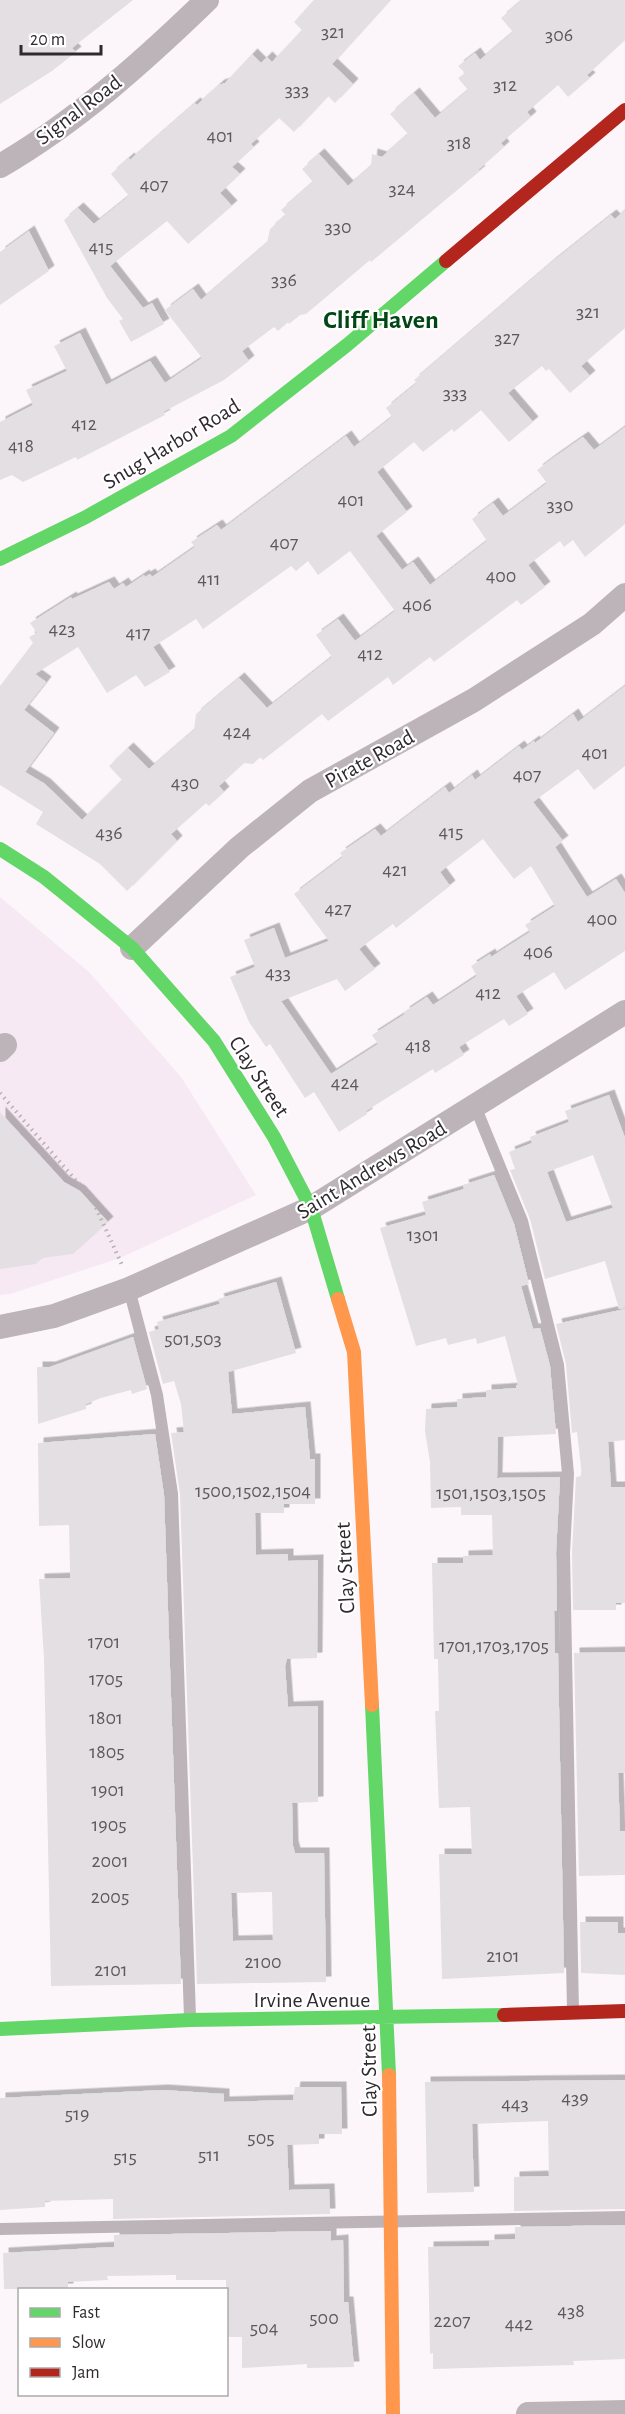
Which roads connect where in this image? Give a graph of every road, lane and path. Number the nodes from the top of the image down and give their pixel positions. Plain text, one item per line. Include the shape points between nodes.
1 (207, 0) edge
2 (625, 110) edge
3 (0, 166) edge
4 (0, 559) edge
5 (625, 595) edge
6 (0, 849) edge
7 (132, 948) junction
8 (625, 1012) edge
9 (0, 1093) edge
10 (475, 1106) junction
11 (311, 1208) junction
12 (126, 1278) junction
13 (0, 1327) edge
14 (573, 2011) junction
15 (625, 2011) edge
16 (388, 2019) junction
17 (190, 2020) junction
18 (0, 2029) edge
19 (625, 2217) edge
20 (391, 2222) junction
21 (0, 2229) edge
22 (625, 2412) edge
23 (393, 2414) edge
24 (528, 2414) edge

1 - 3 street, Signal Road via 91,102
2 - 4 street, Snug Harbor Road via 347,345 231,436 86,517
5 - 7 street, Pirate Road via 592,624 474,700 310,791 240,847
6 - 7 street, Clay Street via 44,877
7 - 11 street, Clay Street via 214,1041 274,1137
8 - 10 street, Saint Andrews Road
9 - 12 path via 92,1199
10 - 11 street, Saint Andrews Road
10 - 14 lane via 522,1221 558,1365 568,1474 564,1553
11 - 12 street, Saint Andrews Road
11 - 16 street, Clay Street via 354,1352
12 - 13 street, Saint Andrews Road via 54,1316
12 - 17 lane via 157,1395 172,1494
14 - 15 street, Irvine Avenue
14 - 16 street, Irvine Avenue
16 - 17 street, Irvine Avenue
16 - 20 street, Clay Street
17 - 18 street, Irvine Avenue
19 - 20 lane
20 - 21 lane
20 - 23 street, Clay Street
22 - 24 street

